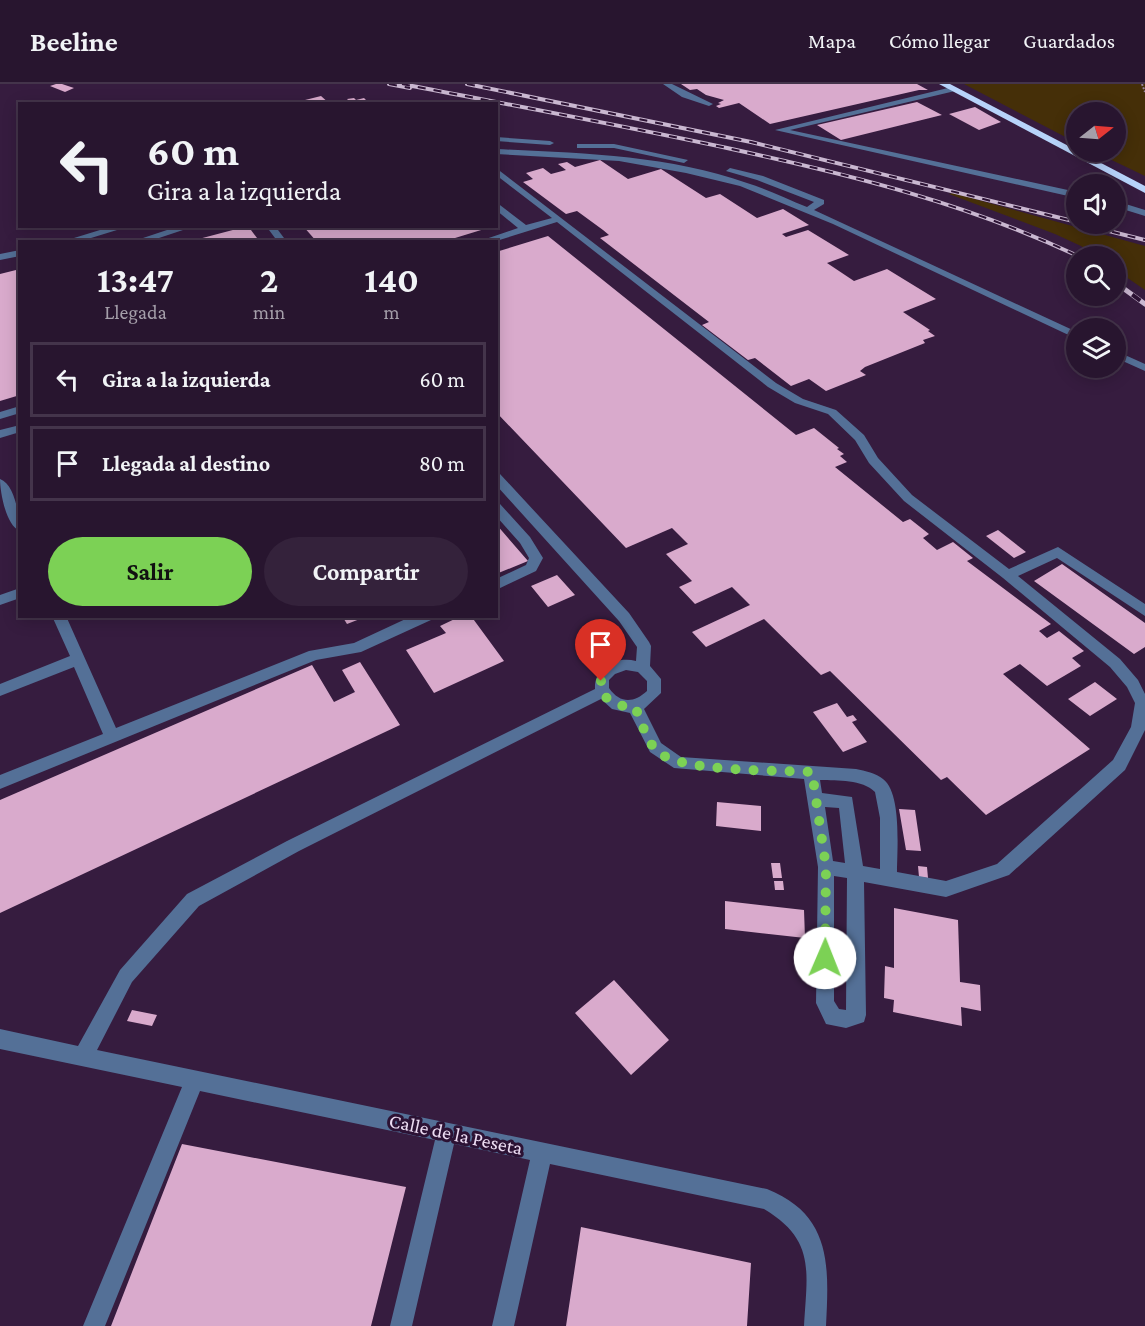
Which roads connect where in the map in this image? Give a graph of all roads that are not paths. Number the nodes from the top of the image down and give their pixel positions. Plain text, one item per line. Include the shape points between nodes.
1 (667, 84) edge
2 (947, 86) edge
3 (709, 104) dead end
4 (498, 139) edge
5 (555, 144) dead end
6 (566, 145) dead end
7 (498, 151) edge
8 (498, 172) edge
9 (1145, 190) edge
10 (1066, 193) edge
11 (498, 207) edge
12 (1126, 207) edge
13 (808, 210) junction
14 (1145, 213) edge
15 (557, 219) junction
16 (118, 228) edge
17 (184, 228) edge
18 (272, 228) edge
19 (525, 229) junction
20 (73, 240) edge
21 (142, 240) edge
22 (281, 240) edge
23 (488, 240) edge
24 (18, 252) edge
25 (0, 257) edge
26 (1066, 331) edge
27 (1126, 359) edge
28 (1145, 368) edge
29 (18, 410) edge
30 (0, 416) edge
31 (18, 429) edge
32 (0, 434) edge
33 (498, 479) edge
34 (0, 483) edge
35 (498, 509) edge
36 (6, 512) edge
37 (18, 525) edge
38 (1008, 575) junction
39 (498, 584) edge
40 (18, 594) edge
41 (0, 600) edge
42 (1145, 611) edge
43 (60, 618) edge
44 (422, 618) edge
45 (78, 659) junction
46 (643, 668) junction
47 (0, 690) edge
48 (602, 692) junction
49 (635, 707) junction
50 (112, 736) junction
51 (812, 772) junction
52 (0, 782) edge
53 (815, 799) junction
54 (826, 867) junction
55 (855, 872) junction
56 (888, 878) junction
57 (0, 1039) edge
58 (82, 1056) junction
59 (195, 1080) junction
60 (447, 1132) junction
61 (542, 1152) junction
62 (94, 1326) edge
63 (401, 1326) edge
64 (502, 1326) edge
65 (816, 1326) edge

1 - 3 street
2 - 9 highway
2 - 10 street via 779,130
4 - 5 street
6 - 13 street via 624,147 760,178 821,202
7 - 13 street via 619,158 686,170 743,184
8 - 15 street
11 - 19 street
12 - 14 street
13 - 26 street
15 - 19 street
15 - 38 street via 772,385 800,401 832,412 860,438 873,460 908,498
16 - 20 street
17 - 21 street
18 - 22 street
19 - 23 street
24 - 25 street
27 - 28 street
29 - 30 street
31 - 32 street
33 - 46 street via 624,617 645,646
34 - 36 street
35 - 39 street via 536,558 531,568
36 - 37 street
38 - 42 street via 1058,552
38 - 56 street via 1115,663 1133,684 1142,703 1139,727 1119,765 1003,870 946,889
40 - 41 street
43 - 45 street
44 - 50 street via 356,648 315,655
45 - 47 street
45 - 50 street
46 - 48 street via 626,664 610,669 601,681
46 - 49 street via 654,680 654,693
48 - 49 street via 617,705
48 - 58 street via 193,900 126,976
49 - 51 street via 655,749 666,758 699,766
50 - 52 street
51 - 53 street
51 - 56 street via 856,776 881,788 886,808
53 - 54 street
53 - 55 street via 846,802
54 - 55 street
54 - 55 street via 825,1003 833,1017 846,1019 857,1015
55 - 56 street
57 - 58 street, Calle de la Peseta
58 - 59 street, Calle de la Peseta
59 - 60 street, Calle de la Peseta
59 - 62 street
60 - 61 street, Calle de la Peseta
60 - 63 street
61 - 64 street
61 - 65 street, Calle de la Peseta via 767,1199 787,1209 802,1223 813,1245 817,1268

